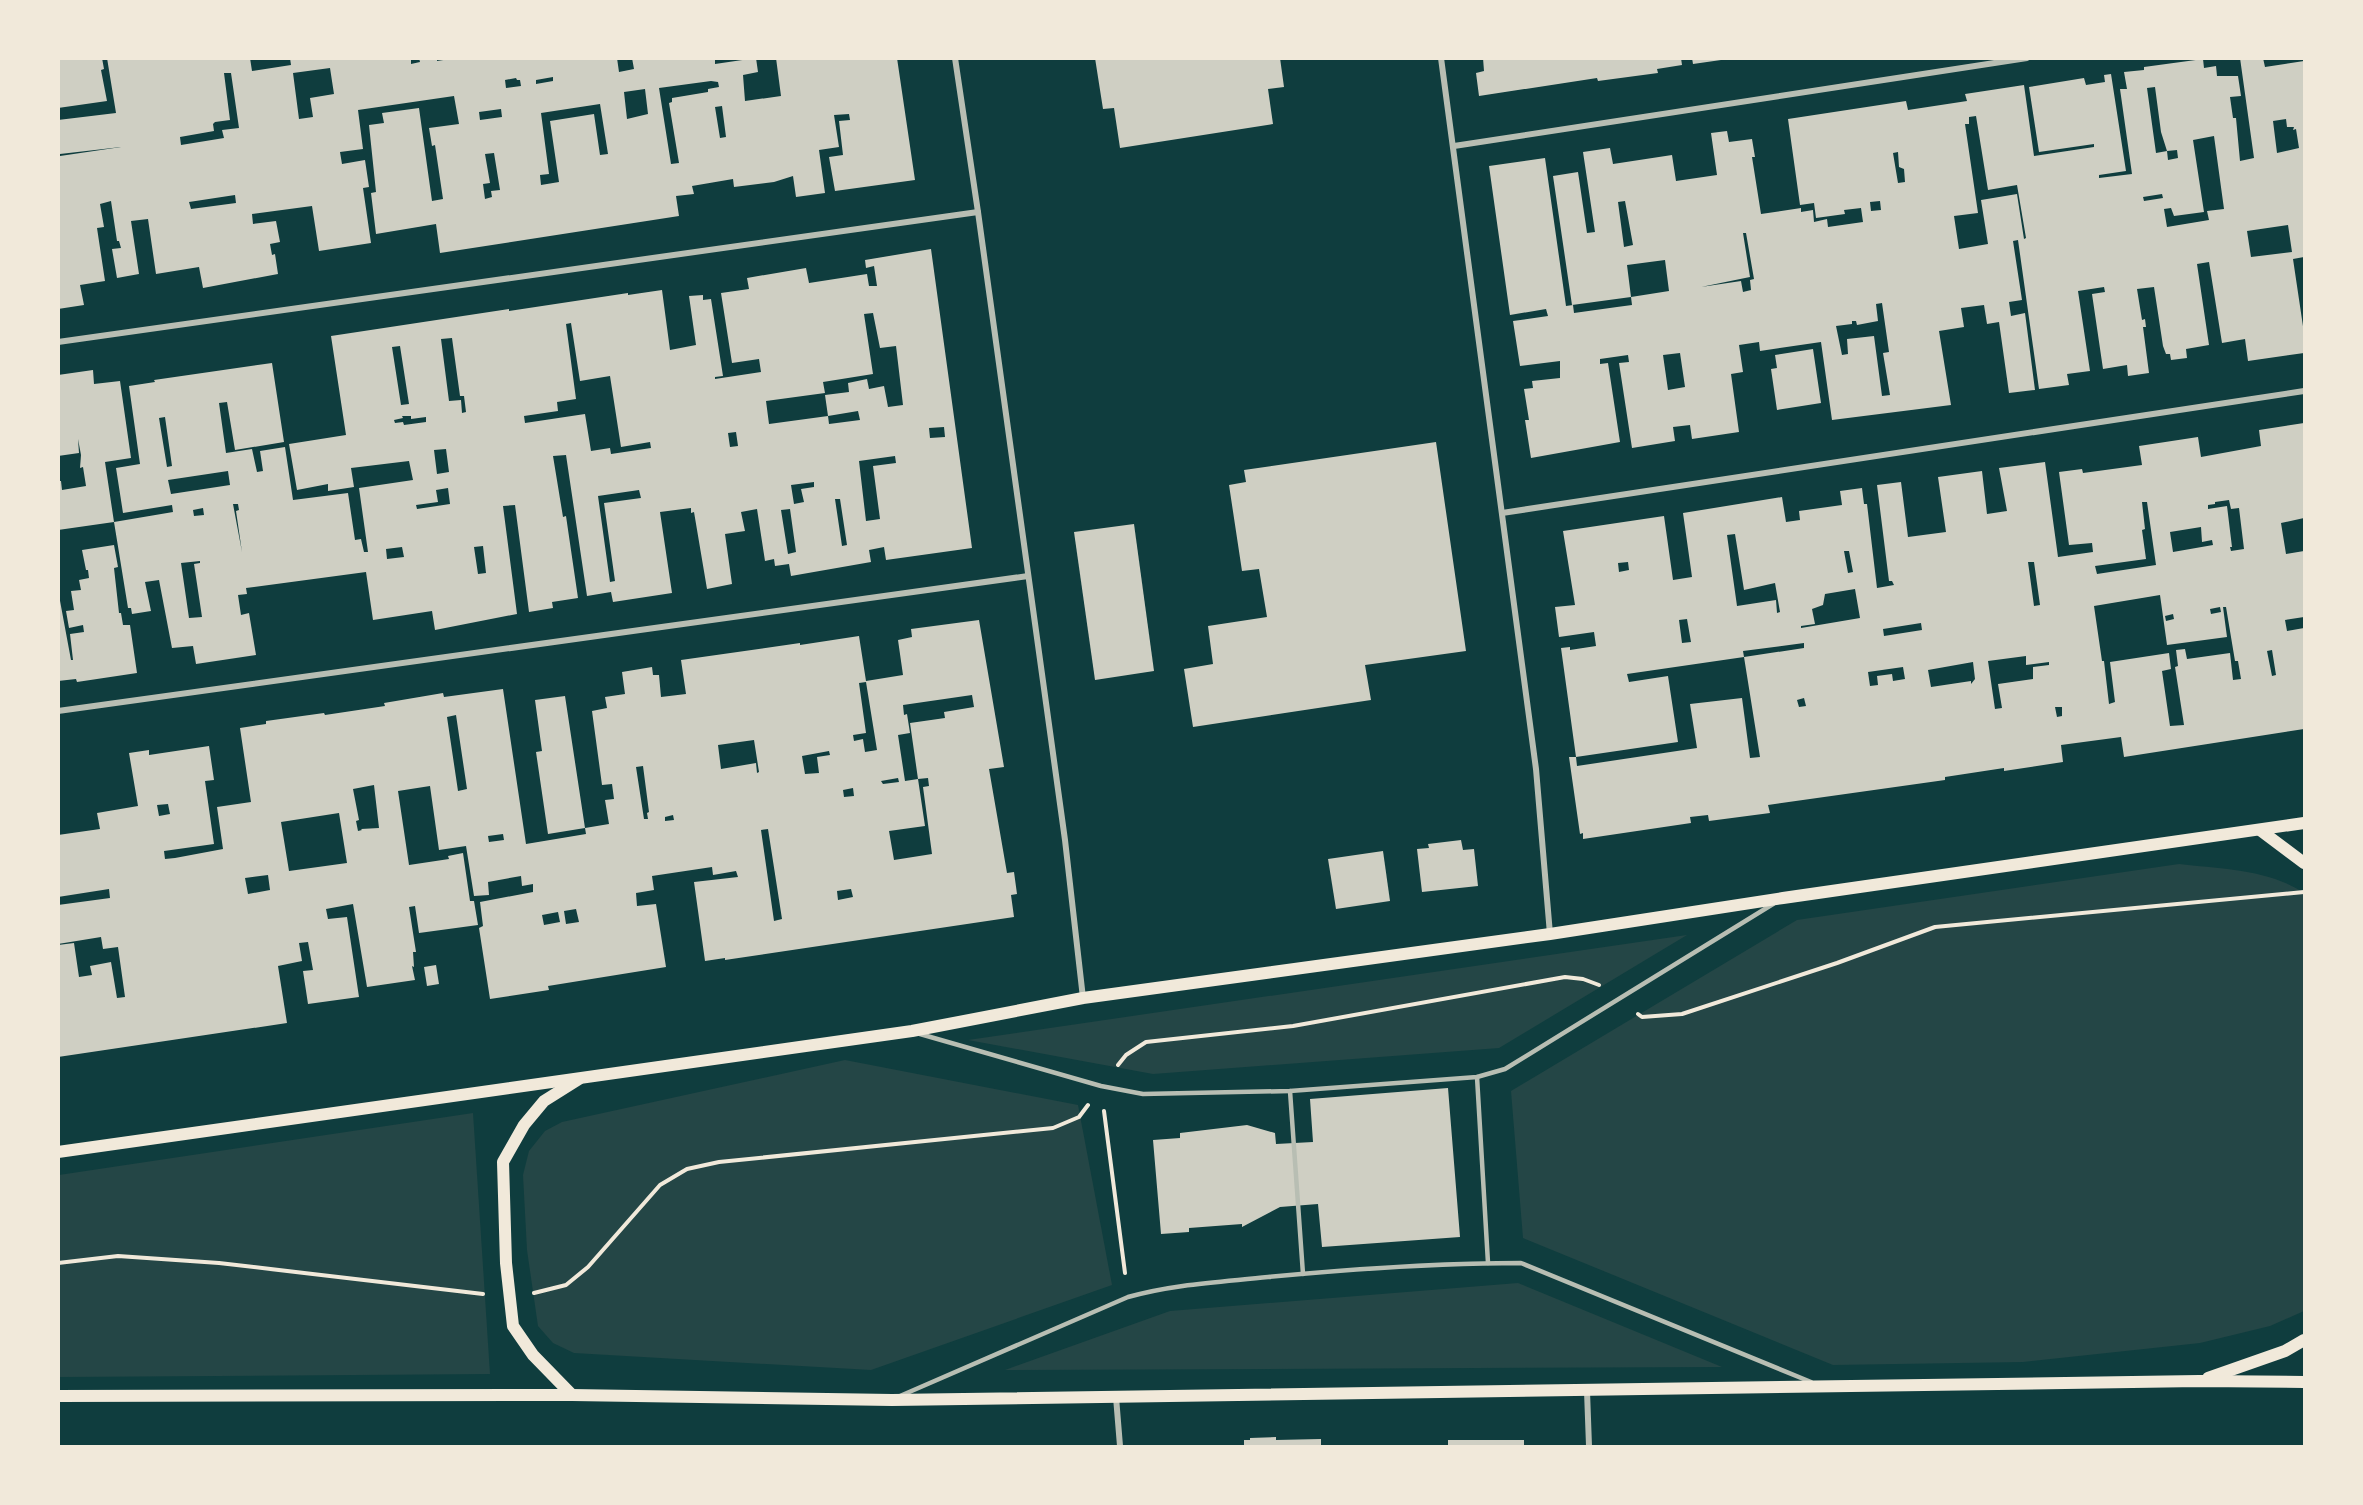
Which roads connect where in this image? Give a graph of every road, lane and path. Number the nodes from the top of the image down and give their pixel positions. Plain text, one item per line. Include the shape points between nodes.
1 (955, 58) edge
2 (1441, 58) edge
3 (2027, 58) edge
4 (1454, 146) junction
5 (978, 212) junction
6 (58, 342) edge
7 (2304, 391) edge
8 (1502, 513) junction
9 (1028, 576) junction
10 (58, 711) edge
11 (2304, 823) edge
12 (2260, 830) junction
13 (2304, 863) edge
14 (1783, 898) junction
15 (1550, 933) junction
16 (1083, 998) junction
17 (912, 1031) junction
18 (582, 1076) junction
19 (1478, 1077) junction
20 (1101, 1086) junction
21 (1290, 1091) junction
22 (58, 1152) edge
23 (1488, 1263) junction
24 (1303, 1274) junction
25 (1128, 1297) junction
26 (2304, 1340) edge
27 (2199, 1381) junction
28 (2304, 1382) edge
29 (1822, 1387) junction
30 (1587, 1390) junction
31 (573, 1395) junction
32 (58, 1396) edge
33 (1116, 1397) junction
34 (892, 1400) junction
35 (1120, 1446) edge
36 (1589, 1446) edge

1 - 5 street
2 - 4 street
3 - 4 street
4 - 8 street
5 - 6 street
5 - 9 street
7 - 8 street
8 - 15 street via 1536,769
9 - 10 street
9 - 16 street
11 - 12 main road
12 - 13 main road
12 - 14 main road
14 - 15 main road
14 - 19 lane via 1505,1069
15 - 16 main road
16 - 17 main road
17 - 18 main road
17 - 20 lane
18 - 22 main road
18 - 31 main road via 544,1101 524,1125 503,1162 506,1263 513,1326 532,1355
19 - 21 lane
19 - 23 lane
20 - 21 lane via 1143,1094
20 - 25 path
21 - 24 lane
23 - 24 lane
23 - 29 lane via 1521,1263
24 - 25 lane via 1160,1288
25 - 34 lane
26 - 27 main road via 2285,1351
27 - 28 main road
27 - 29 main road
29 - 30 main road
30 - 33 main road
30 - 36 street
31 - 32 main road
31 - 34 main road
33 - 34 main road
33 - 35 street

